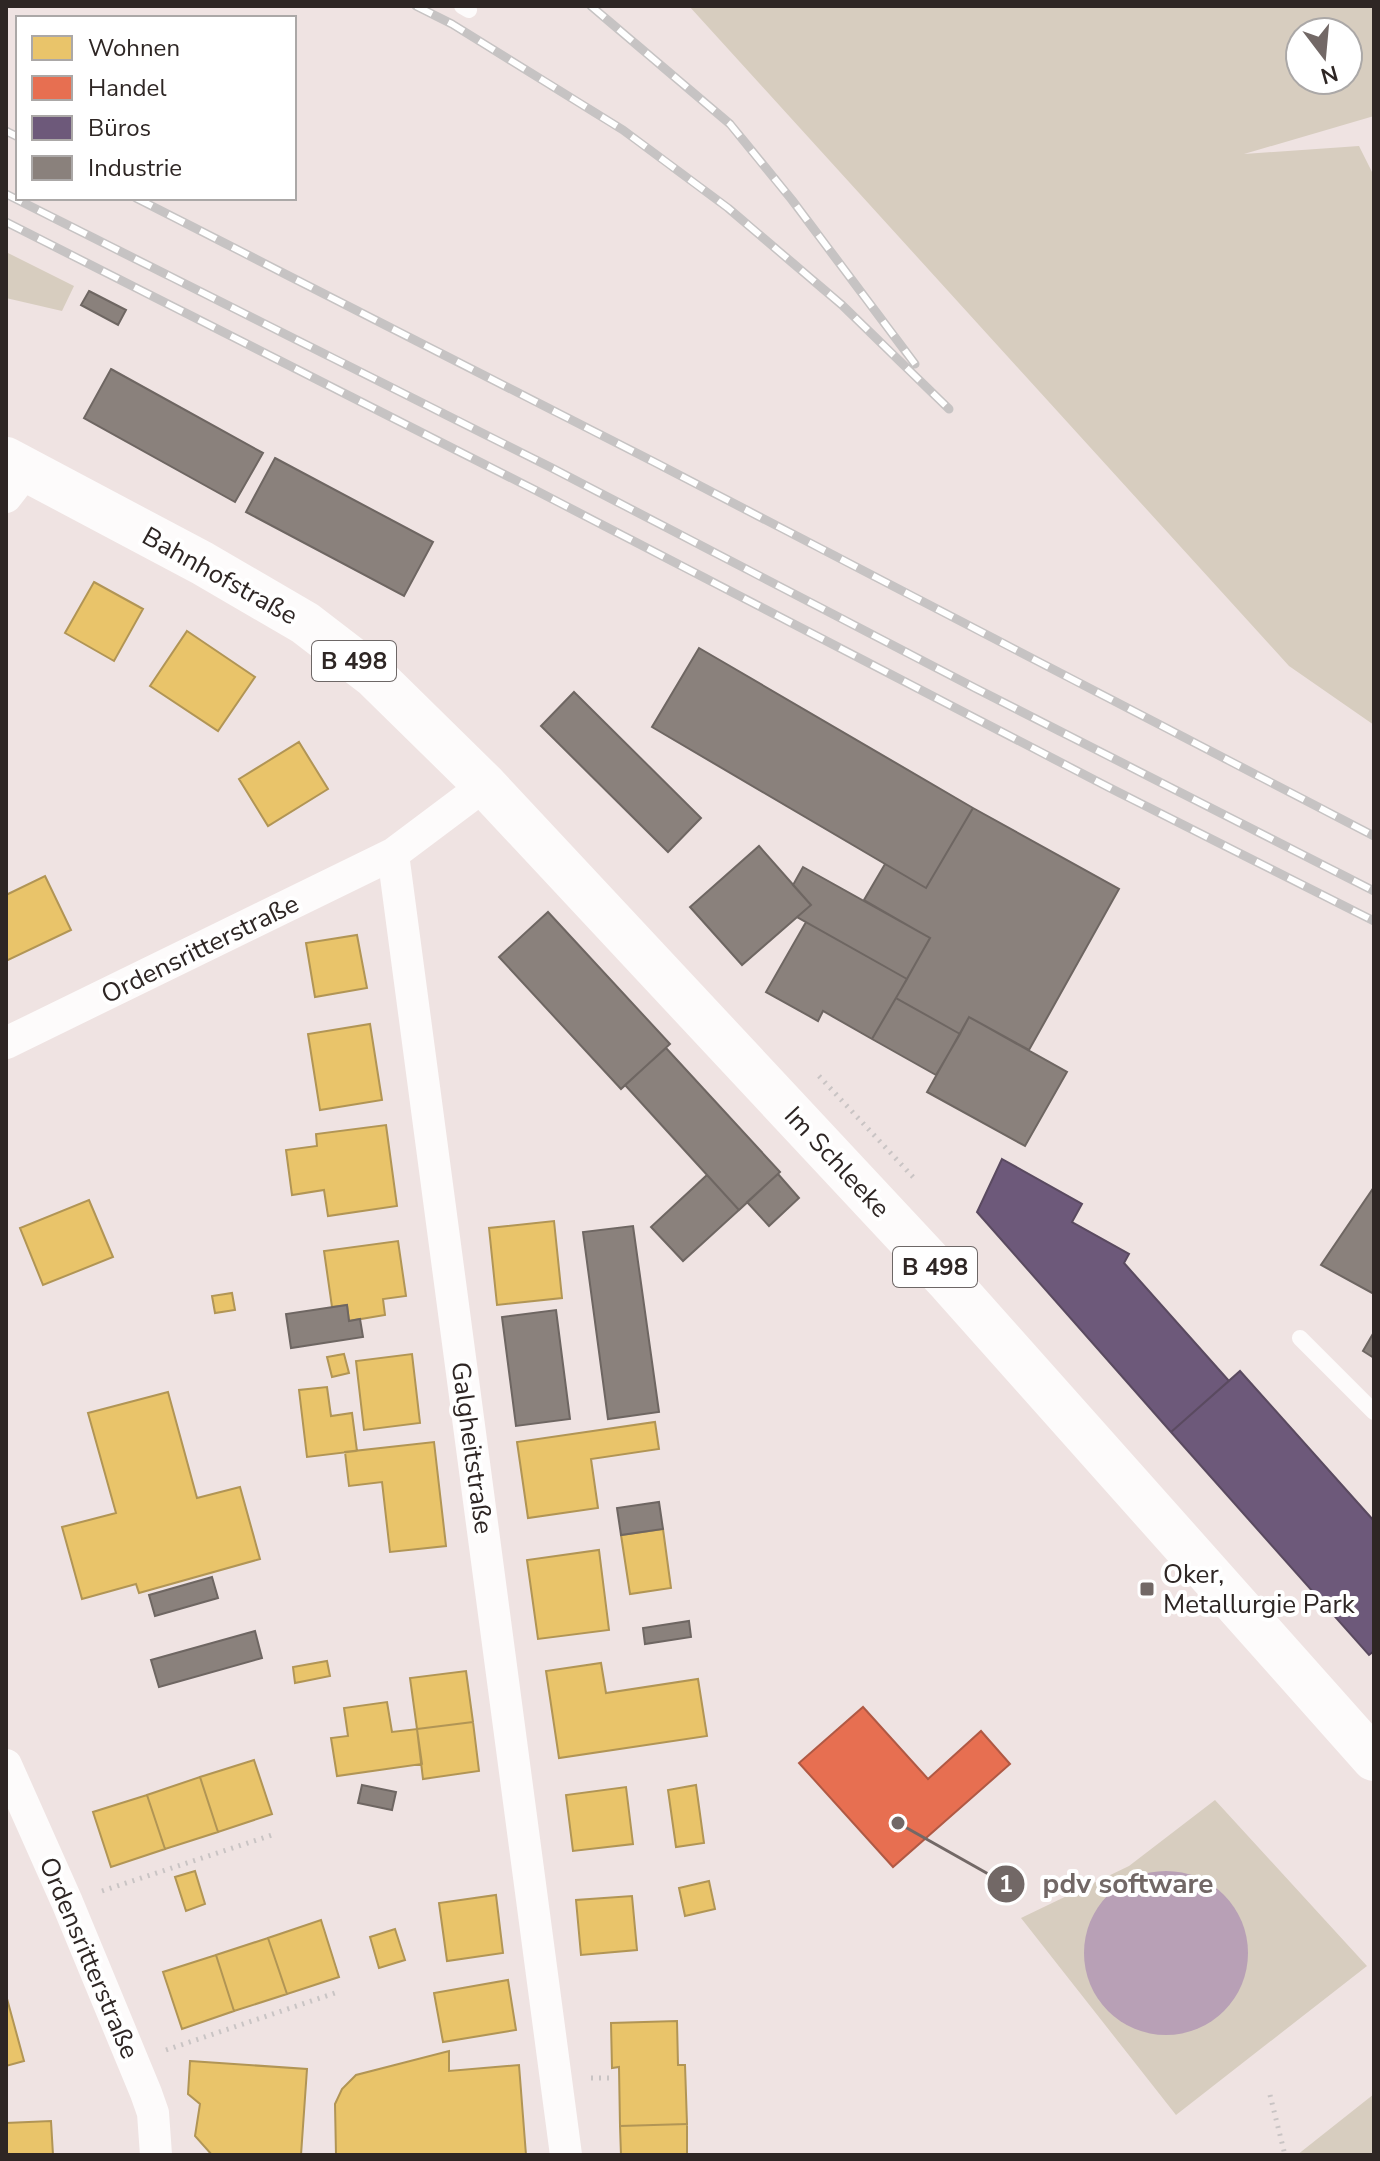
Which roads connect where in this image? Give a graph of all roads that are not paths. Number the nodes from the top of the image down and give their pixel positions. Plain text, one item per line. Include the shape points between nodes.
1 (13, 475) edge
2 (485, 785) junction
3 (393, 854) junction
4 (6, 1043) edge
5 (1300, 1338) dead end
6 (1374, 1412) edge
7 (1373, 1755) edge
8 (6, 1765) edge
9 (156, 2155) edge
10 (566, 2155) edge

1 - 2 main road, Bahnhofstraße / B 498 via 202,563 305,623 374,676
2 - 3 street
2 - 7 main road, Im Schleeke / B 498 via 950,1283
3 - 4 street, Ordensritterstraße
3 - 10 street, Galgheitstraße
5 - 6 lane
8 - 9 street, Ordensritterstraße via 153,2113

